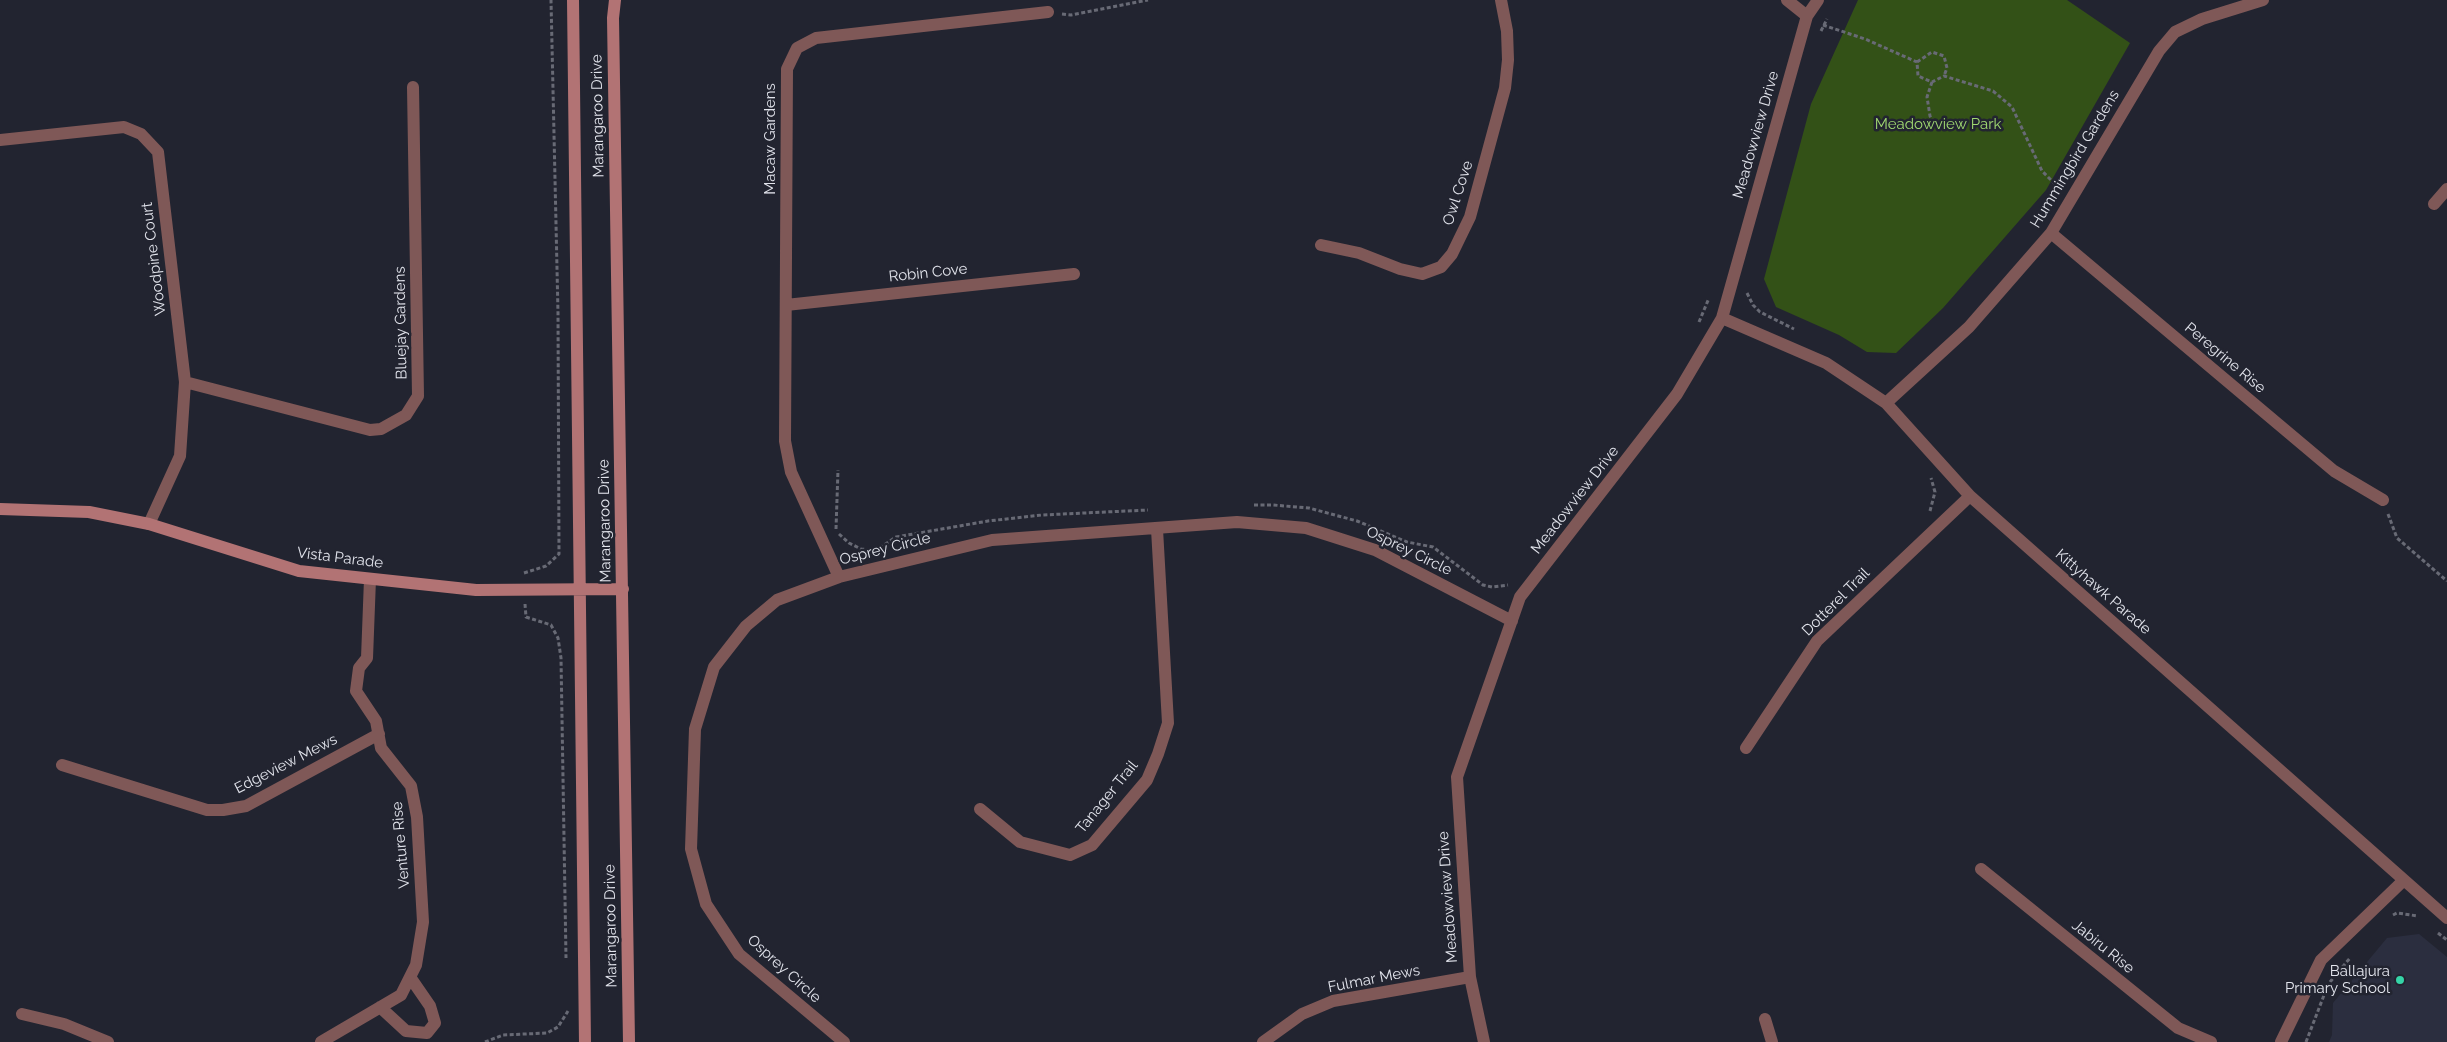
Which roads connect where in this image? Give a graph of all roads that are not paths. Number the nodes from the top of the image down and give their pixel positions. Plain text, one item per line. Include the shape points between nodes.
1 (573, 0) edge
2 (615, 0) edge
3 (1502, 0) edge
4 (1787, 0) edge
5 (1818, 0) edge
6 (2263, 0) edge
7 (1048, 12) road end
8 (1807, 16) junction
9 (413, 86) dead end
10 (0, 140) edge
11 (2447, 189) edge
12 (2434, 204) dead end
13 (2051, 234) junction
14 (1321, 244) dead end
15 (1074, 274) dead end
16 (786, 305) junction
17 (1722, 318) junction
18 (185, 382) junction
19 (1886, 403) junction
20 (1970, 496) junction
21 (2383, 500) road end
22 (0, 509) edge
23 (149, 524) junction
24 (1157, 529) junction
25 (839, 577) junction
26 (370, 579) junction
27 (623, 589) junction
28 (579, 590) junction
29 (1512, 621) junction
30 (378, 734) junction
31 (1746, 748) dead end
32 (62, 766) dead end
33 (980, 809) dead end
34 (1981, 869) dead end
35 (2404, 880) junction
36 (2447, 918) edge
37 (410, 976) junction
38 (1470, 977) junction
39 (380, 1007) junction
40 (22, 1014) dead end
41 (1765, 1019) dead end
42 (108, 1042) edge
43 (321, 1042) edge
44 (586, 1042) edge
45 (629, 1042) edge
46 (844, 1042) edge
47 (1263, 1042) edge
48 (1484, 1042) edge
49 (1772, 1042) edge
50 (2211, 1042) edge
51 (2281, 1042) edge

1 - 28 main road, Marangaroo Drive
2 - 27 main road, Marangaroo Drive via 612,18
3 - 14 street, Owl Cove via 1507,30 1505,88 1470,217 1452,254 1441,267 1422,274
4 - 8 street
5 - 8 street, Meadowview Drive
6 - 13 street, Hummingbird Gardens via 2202,19 2174,32 2158,51
7 - 16 street, Macaw Gardens via 816,38 798,48 787,69
8 - 17 street, Meadowview Drive
9 - 18 street, Bluejay Gardens via 418,396 406,415 381,429 370,430
10 - 18 street, Woodpine Court via 124,127 141,134 158,152
11 - 12 street
13 - 19 street, Hummingbird Gardens via 1969,327
13 - 21 street, Peregrine Rise via 2334,471
15 - 16 street, Robin Cove
16 - 25 street, Macaw Gardens via 785,441 790,464
17 - 19 street, Kittyhawk Parade via 1826,363
17 - 29 street, Meadowview Drive via 1677,394 1520,597
18 - 23 street, Woodpine Court via 180,456
19 - 20 street, Kittyhawk Parade
20 - 31 street, Dotterel Trail via 1817,640
20 - 35 street, Kittyhawk Parade
22 - 23 main road, Vista Parade via 89,512
23 - 26 main road, Vista Parade via 299,571
24 - 25 street, Osprey Circle via 992,540
24 - 29 street, Osprey Circle via 1237,522 1306,528 1375,550
24 - 33 street, Tanager Trail via 1168,723 1147,780 1092,845 1070,855 1020,842
25 - 46 street, Osprey Circle via 778,600 746,626 714,667 695,729 691,849 706,904 739,954
26 - 28 main road, Vista Parade via 476,590
26 - 30 street, Venture Rise via 367,658 359,668 356,691 376,721
27 - 28 main road, Vista Parade
27 - 45 main road, Marangaroo Drive
28 - 44 main road, Marangaroo Drive
29 - 38 street, Meadowview Drive via 1457,777
30 - 32 street, Edgeview Mews via 246,806 223,810 207,810
30 - 37 street, Venture Rise via 381,748 411,786 417,817 423,922 416,966
34 - 50 street, Jabiru Rise via 2178,1028
35 - 36 street, Kittyhawk Parade
35 - 51 street via 2321,960
37 - 39 street, Venture Rise via 401,995
37 - 39 street via 430,1006 435,1024 427,1033 406,1031
38 - 47 street, Fulmar Mews via 1333,1001 1302,1014
38 - 48 street, Meadowview Drive
39 - 43 street, Venture Rise
40 - 42 street via 64,1024
41 - 49 street

